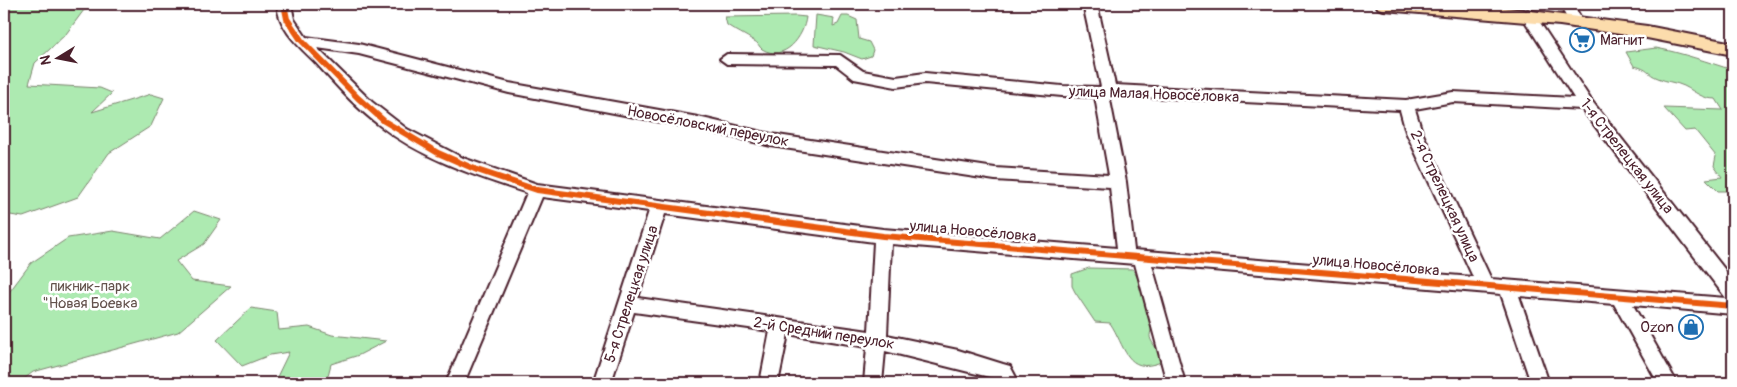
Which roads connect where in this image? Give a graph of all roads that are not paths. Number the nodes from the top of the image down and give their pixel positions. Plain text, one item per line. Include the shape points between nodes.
1 (284, 4) edge
2 (1090, 4) edge
3 (1384, 4) edge
4 (1566, 4) edge
5 (1528, 15) junction
6 (1575, 20) junction
7 (303, 41) junction
8 (1733, 49) edge
9 (727, 59) dead end
10 (1105, 91) junction
11 (1586, 104) junction
12 (1406, 105) junction
13 (1118, 182) junction
14 (537, 190) junction
15 (659, 206) junction
16 (883, 236) junction
17 (1134, 258) junction
18 (1486, 286) junction
19 (1508, 288) junction
20 (1733, 293) edge
21 (1619, 297) junction
22 (629, 304) junction
23 (1733, 306) edge
24 (780, 327) junction
25 (878, 340) junction
26 (455, 383) edge
27 (602, 383) edge
28 (769, 383) edge
29 (873, 383) edge
30 (1010, 383) edge
31 (1176, 383) edge
32 (1540, 383) edge
33 (1668, 383) edge

1 - 7 street, улица Новосёловка via 286,18
2 - 10 street
3 - 5 main road
4 - 6 street
5 - 6 main road
5 - 11 street, 1-я Стрелецкая улица
6 - 8 main road
7 - 13 street, Новосёловский переулок via 359,49 509,88 771,140 995,174
7 - 14 street, улица Новосёловка via 385,121 449,158
9 - 10 street, улица Малая Новосёловка via 840,60 859,75 896,82 925,78
10 - 12 street, улица Малая Новосёловка
10 - 13 street
11 - 12 street, улица Малая Новосёловка via 1453,97
11 - 20 street, 1-я Стрелецкая улица
12 - 18 street, 2-я Стрелецкая улица via 1414,132
13 - 17 street
14 - 15 street, улица Новосёловка
14 - 26 street
15 - 16 street, улица Новосёловка
15 - 22 street, 5-я Стрелецкая улица
16 - 17 street, улица Новосёловка
16 - 25 street
17 - 18 street, улица Новосёловка
17 - 31 street
18 - 19 street, улица Новосёловка
19 - 21 street, улица Новосёловка
19 - 32 street
21 - 23 street, улица Новосёловка
21 - 33 street
22 - 24 street, 2-й Средний переулок
22 - 27 street, 5-я Стрелецкая улица
24 - 25 street, 2-й Средний переулок
24 - 28 street
25 - 29 street
25 - 30 street, 2-й Средний переулок via 960,358 1003,372

